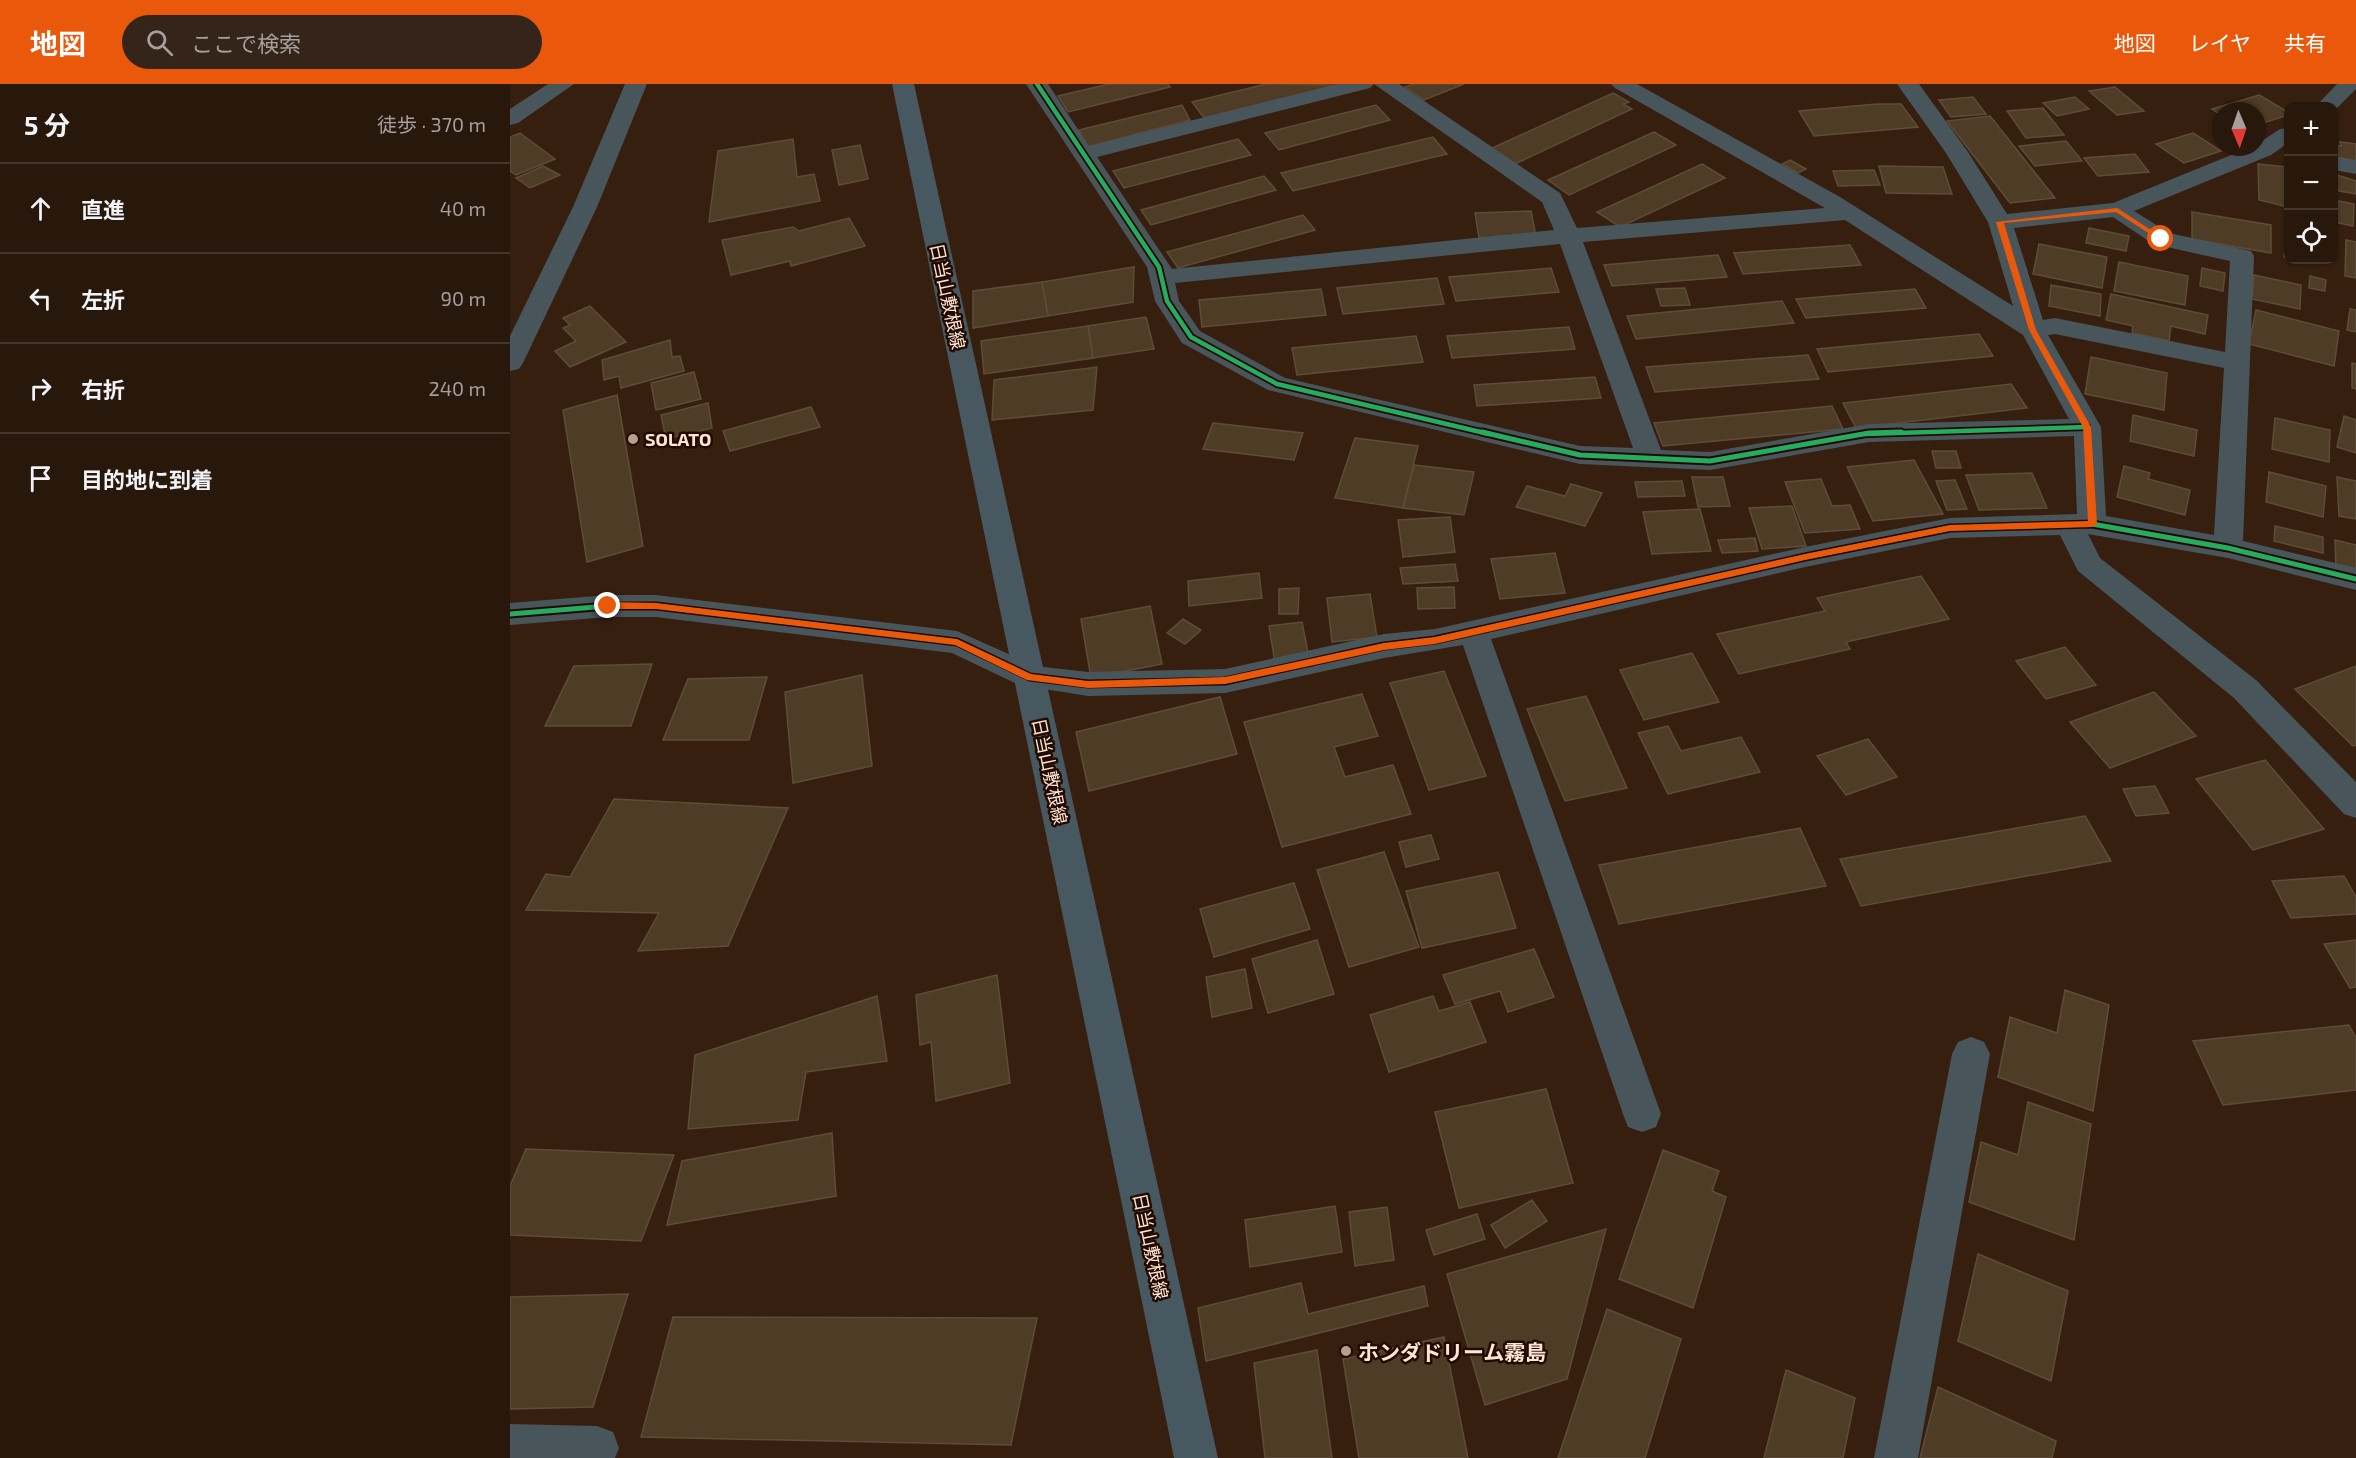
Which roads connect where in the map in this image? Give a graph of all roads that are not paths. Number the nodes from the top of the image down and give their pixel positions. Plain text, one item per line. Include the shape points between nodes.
1 (563, 84) edge
2 (636, 84) edge
3 (903, 84) edge
4 (1037, 84) edge
5 (1363, 84) edge
6 (1385, 84) edge
7 (1622, 84) edge
8 (1908, 84) edge
9 (2349, 84) edge
10 (2330, 102) edge
11 (510, 118) edge
12 (2284, 137) edge
13 (2266, 148) edge
14 (2266, 150) edge
15 (2284, 153) edge
16 (1083, 154) junction
17 (2248, 156) edge
18 (2338, 164) edge
19 (2356, 167) edge
20 (2117, 210) junction
21 (1849, 213) junction
22 (2000, 222) junction
23 (1568, 236) junction
24 (1161, 277) junction
25 (2033, 330) junction
26 (510, 363) edge
27 (2236, 363) junction
28 (2087, 427) junction
29 (1650, 458) junction
30 (2081, 524) junction
31 (2228, 548) junction
32 (2356, 579) edge
33 (510, 614) edge
34 (1473, 632) junction
35 (1030, 677) junction
36 (2356, 804) edge
37 (1971, 1054) dead end
38 (1642, 1114) dead end
39 (510, 1446) edge
40 (597, 1448) dead end
41 (1196, 1458) edge
42 (1896, 1458) edge

1 - 11 street
2 - 26 street via 585,207
3 - 35 main road, 日当山敷根線
4 - 16 street
5 - 16 street
6 - 23 street via 1552,198
7 - 21 street
8 - 22 street via 1957,152
9 - 10 street
12 - 13 street
14 - 15 street
16 - 24 street via 1159,267
17 - 20 street
18 - 19 street
20 - 22 street
20 - 27 street via 2161,239 2242,256
21 - 23 street
21 - 25 street
22 - 25 street
23 - 24 street
23 - 29 street
24 - 29 street via 1167,301 1191,337 1277,384 1580,454
25 - 27 street via 2055,326
25 - 28 street
27 - 31 street
28 - 29 street via 1869,432 1710,461
28 - 30 street
30 - 31 street
30 - 34 street via 1950,528
30 - 36 street via 2088,564 2245,689
31 - 32 street
33 - 35 street via 596,606 656,606 957,642
34 - 35 street via 1384,646 1225,681 1088,684
34 - 38 street
35 - 41 main road, 日当山敷根線
37 - 42 street
39 - 40 street

